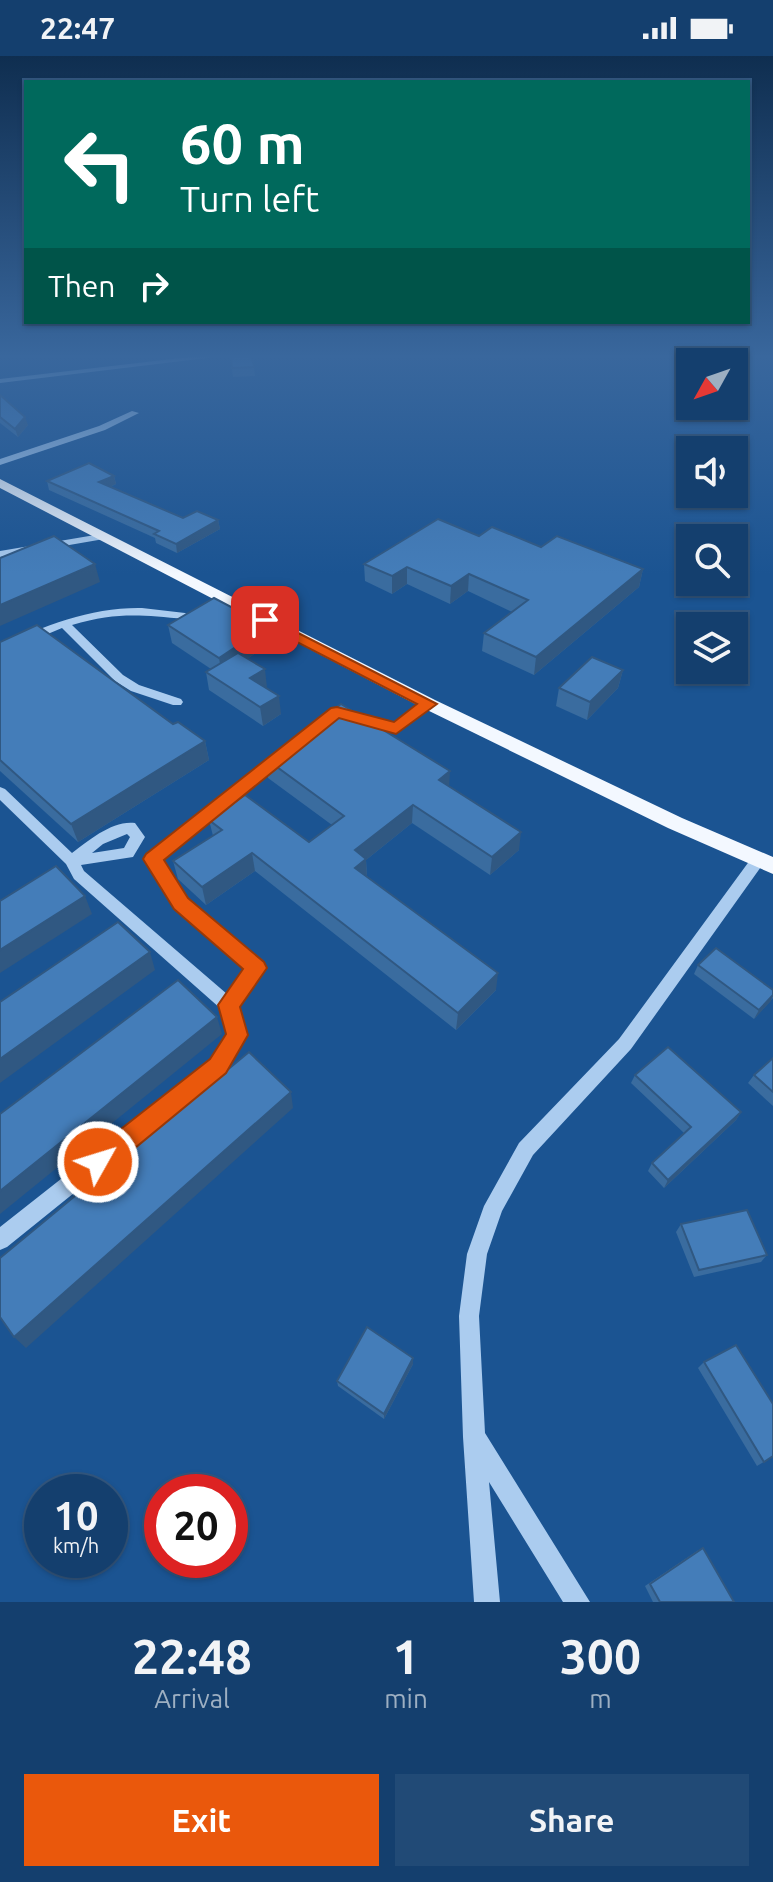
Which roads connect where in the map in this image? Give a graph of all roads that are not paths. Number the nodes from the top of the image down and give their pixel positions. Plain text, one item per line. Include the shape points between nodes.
1 (99, 429) edge
2 (0, 462) edge
3 (0, 483) edge
4 (101, 537) junction
5 (0, 554) edge
6 (185, 616) edge
7 (65, 625) junction
8 (0, 651) edge
9 (177, 702) dead end
10 (429, 704) junction
11 (337, 712) edge
12 (300, 741) edge
13 (0, 792) edge
14 (766, 863) edge
15 (228, 1005) junction
16 (0, 1240) edge
17 (474, 1437) junction
18 (487, 1602) edge
19 (577, 1602) edge

1 - 2 street
3 - 4 main road
4 - 5 street
4 - 10 main road
6 - 7 street via 136,611
7 - 8 street
7 - 9 street via 119,678
10 - 11 street via 396,728
10 - 14 main road
12 - 15 street via 153,859 181,904 256,968
13 - 15 street via 72,861 79,875
14 - 17 street via 625,1044 526,1149 494,1206 477,1254 469,1316
15 - 16 street via 237,1035 218,1066
17 - 18 street
17 - 19 street

